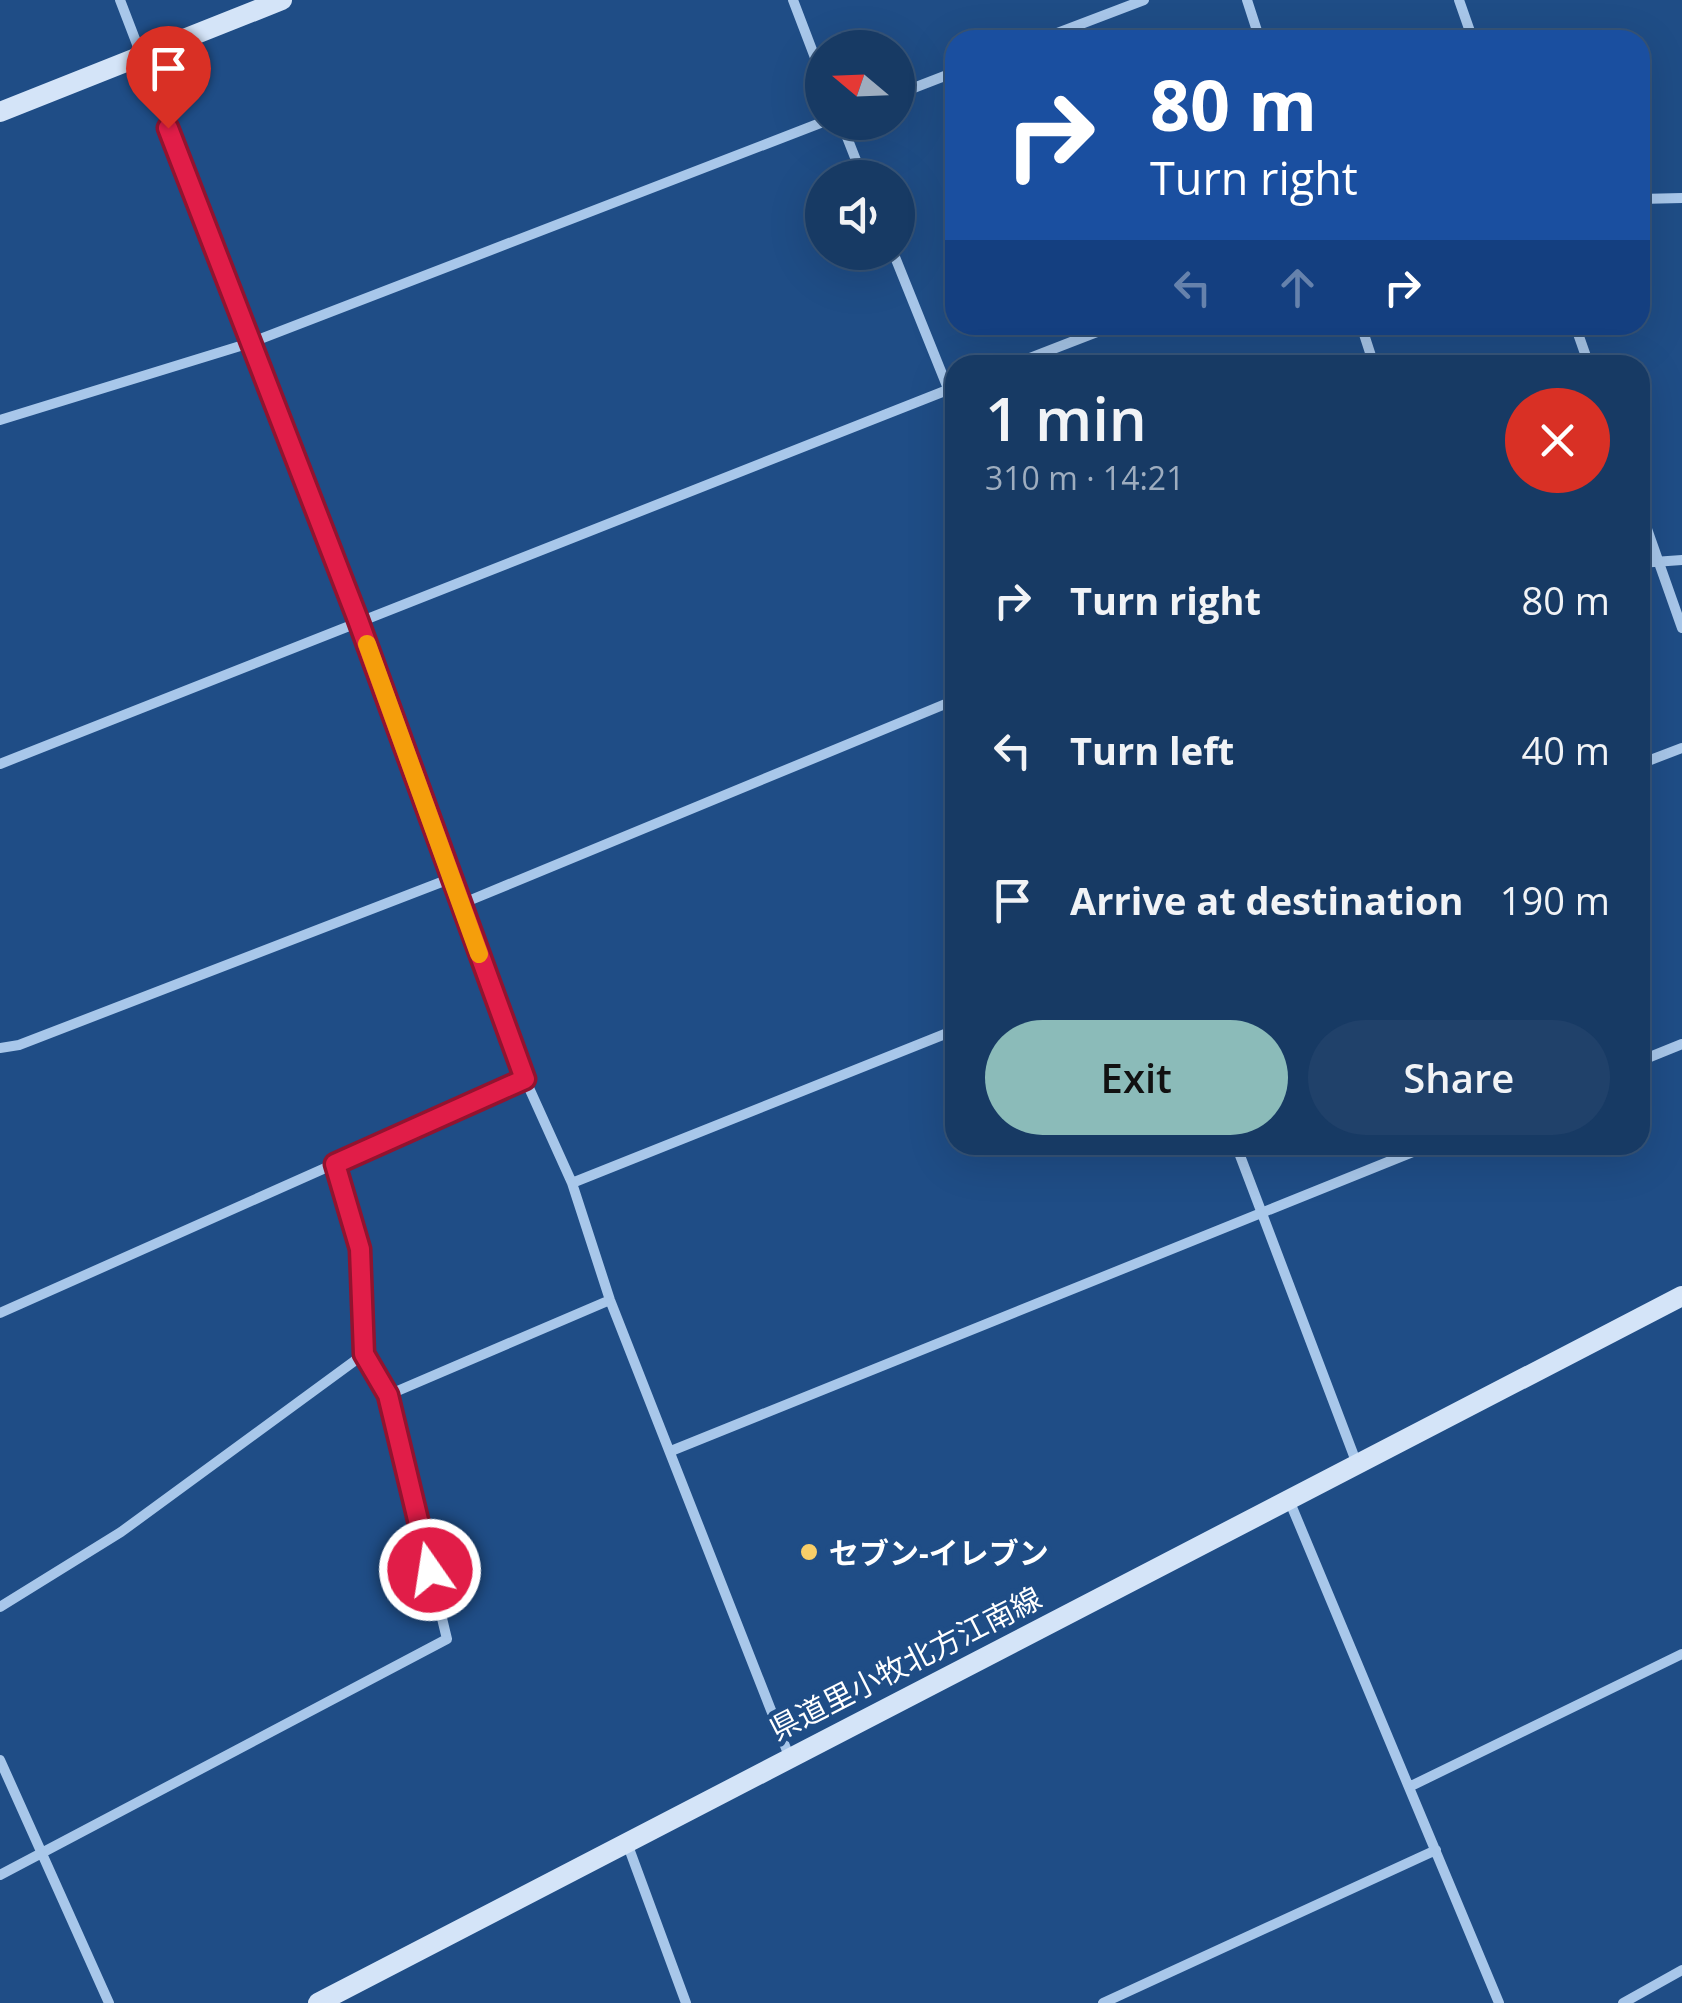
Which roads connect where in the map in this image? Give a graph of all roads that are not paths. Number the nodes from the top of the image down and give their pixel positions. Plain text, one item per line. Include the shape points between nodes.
1 (120, 0) edge
2 (282, 0) edge
3 (793, 0) edge
4 (1144, 0) edge
5 (1246, 0) edge
6 (1459, 0) edge
7 (1065, 30) edge
8 (1256, 30) edge
9 (1470, 30) edge
10 (805, 31) edge
11 (140, 56) junction
12 (945, 76) edge
13 (915, 87) edge
14 (0, 112) edge
15 (805, 129) edge
16 (1682, 198) edge
17 (1650, 199) edge
18 (901, 270) edge
19 (1089, 335) edge
20 (250, 343) junction
21 (1038, 355) edge
22 (945, 372) edge
23 (945, 391) edge
24 (0, 420) edge
25 (1650, 538) edge
26 (1682, 560) edge
27 (1658, 561) junction
28 (1650, 562) edge
29 (358, 620) junction
30 (1682, 628) edge
31 (945, 704) edge
32 (1682, 748) edge
33 (1650, 760) edge
34 (0, 764) edge
35 (452, 878) junction
36 (461, 904) junction
37 (945, 1034) edge
38 (1682, 1044) edge
39 (0, 1048) edge
40 (1650, 1056) edge
41 (525, 1079) junction
42 (1240, 1155) edge
43 (1405, 1155) edge
44 (335, 1164) junction
45 (572, 1183) junction
46 (1262, 1212) junction
47 (1682, 1296) edge
48 (610, 1300) junction
49 (0, 1313) edge
50 (364, 1354) junction
51 (388, 1395) junction
52 (670, 1451) junction
53 (1358, 1464) junction
54 (1290, 1500) junction
55 (0, 1607) edge
56 (1682, 1654) edge
57 (788, 1756) junction
58 (0, 1760) edge
59 (1409, 1787) junction
60 (627, 1842) junction
61 (1436, 1850) junction
62 (42, 1855) junction
63 (0, 1875) edge
64 (1682, 1970) edge
65 (109, 2003) edge
66 (318, 2003) edge
67 (686, 2003) edge
68 (1103, 2003) edge
69 (1499, 2003) edge
70 (1623, 2003) edge

1 - 11 street
2 - 11 main road
3 - 10 street
4 - 7 street
5 - 8 street
6 - 9 street
11 - 14 main road
11 - 20 street
12 - 13 street
15 - 20 street
16 - 17 street
18 - 22 street
19 - 21 street
20 - 24 street
20 - 29 street
23 - 29 street
25 - 27 street
26 - 27 street
27 - 28 street
27 - 30 street
29 - 34 street
29 - 35 street
31 - 36 street
32 - 33 street
35 - 36 street
35 - 39 street
36 - 41 street
37 - 45 street
38 - 40 street
41 - 44 street
41 - 45 street
42 - 46 street
43 - 46 street
44 - 49 street
44 - 50 street via 360,1249
45 - 48 street
46 - 52 street
46 - 53 street
47 - 53 main road, 県道里小牧北方江南線
48 - 51 street
48 - 52 street
50 - 51 street
50 - 55 street via 122,1532
51 - 62 street via 446,1639
52 - 57 street
53 - 54 main road, 県道里小牧北方江南線
54 - 57 main road, 県道里小牧北方江南線
54 - 59 street
56 - 59 street
57 - 60 main road, 県道里小牧北方江南線
58 - 62 street
59 - 61 street
60 - 66 main road, 県道里小牧北方江南線
60 - 67 street
61 - 68 street
61 - 69 street
62 - 63 street
62 - 65 street
64 - 70 street

